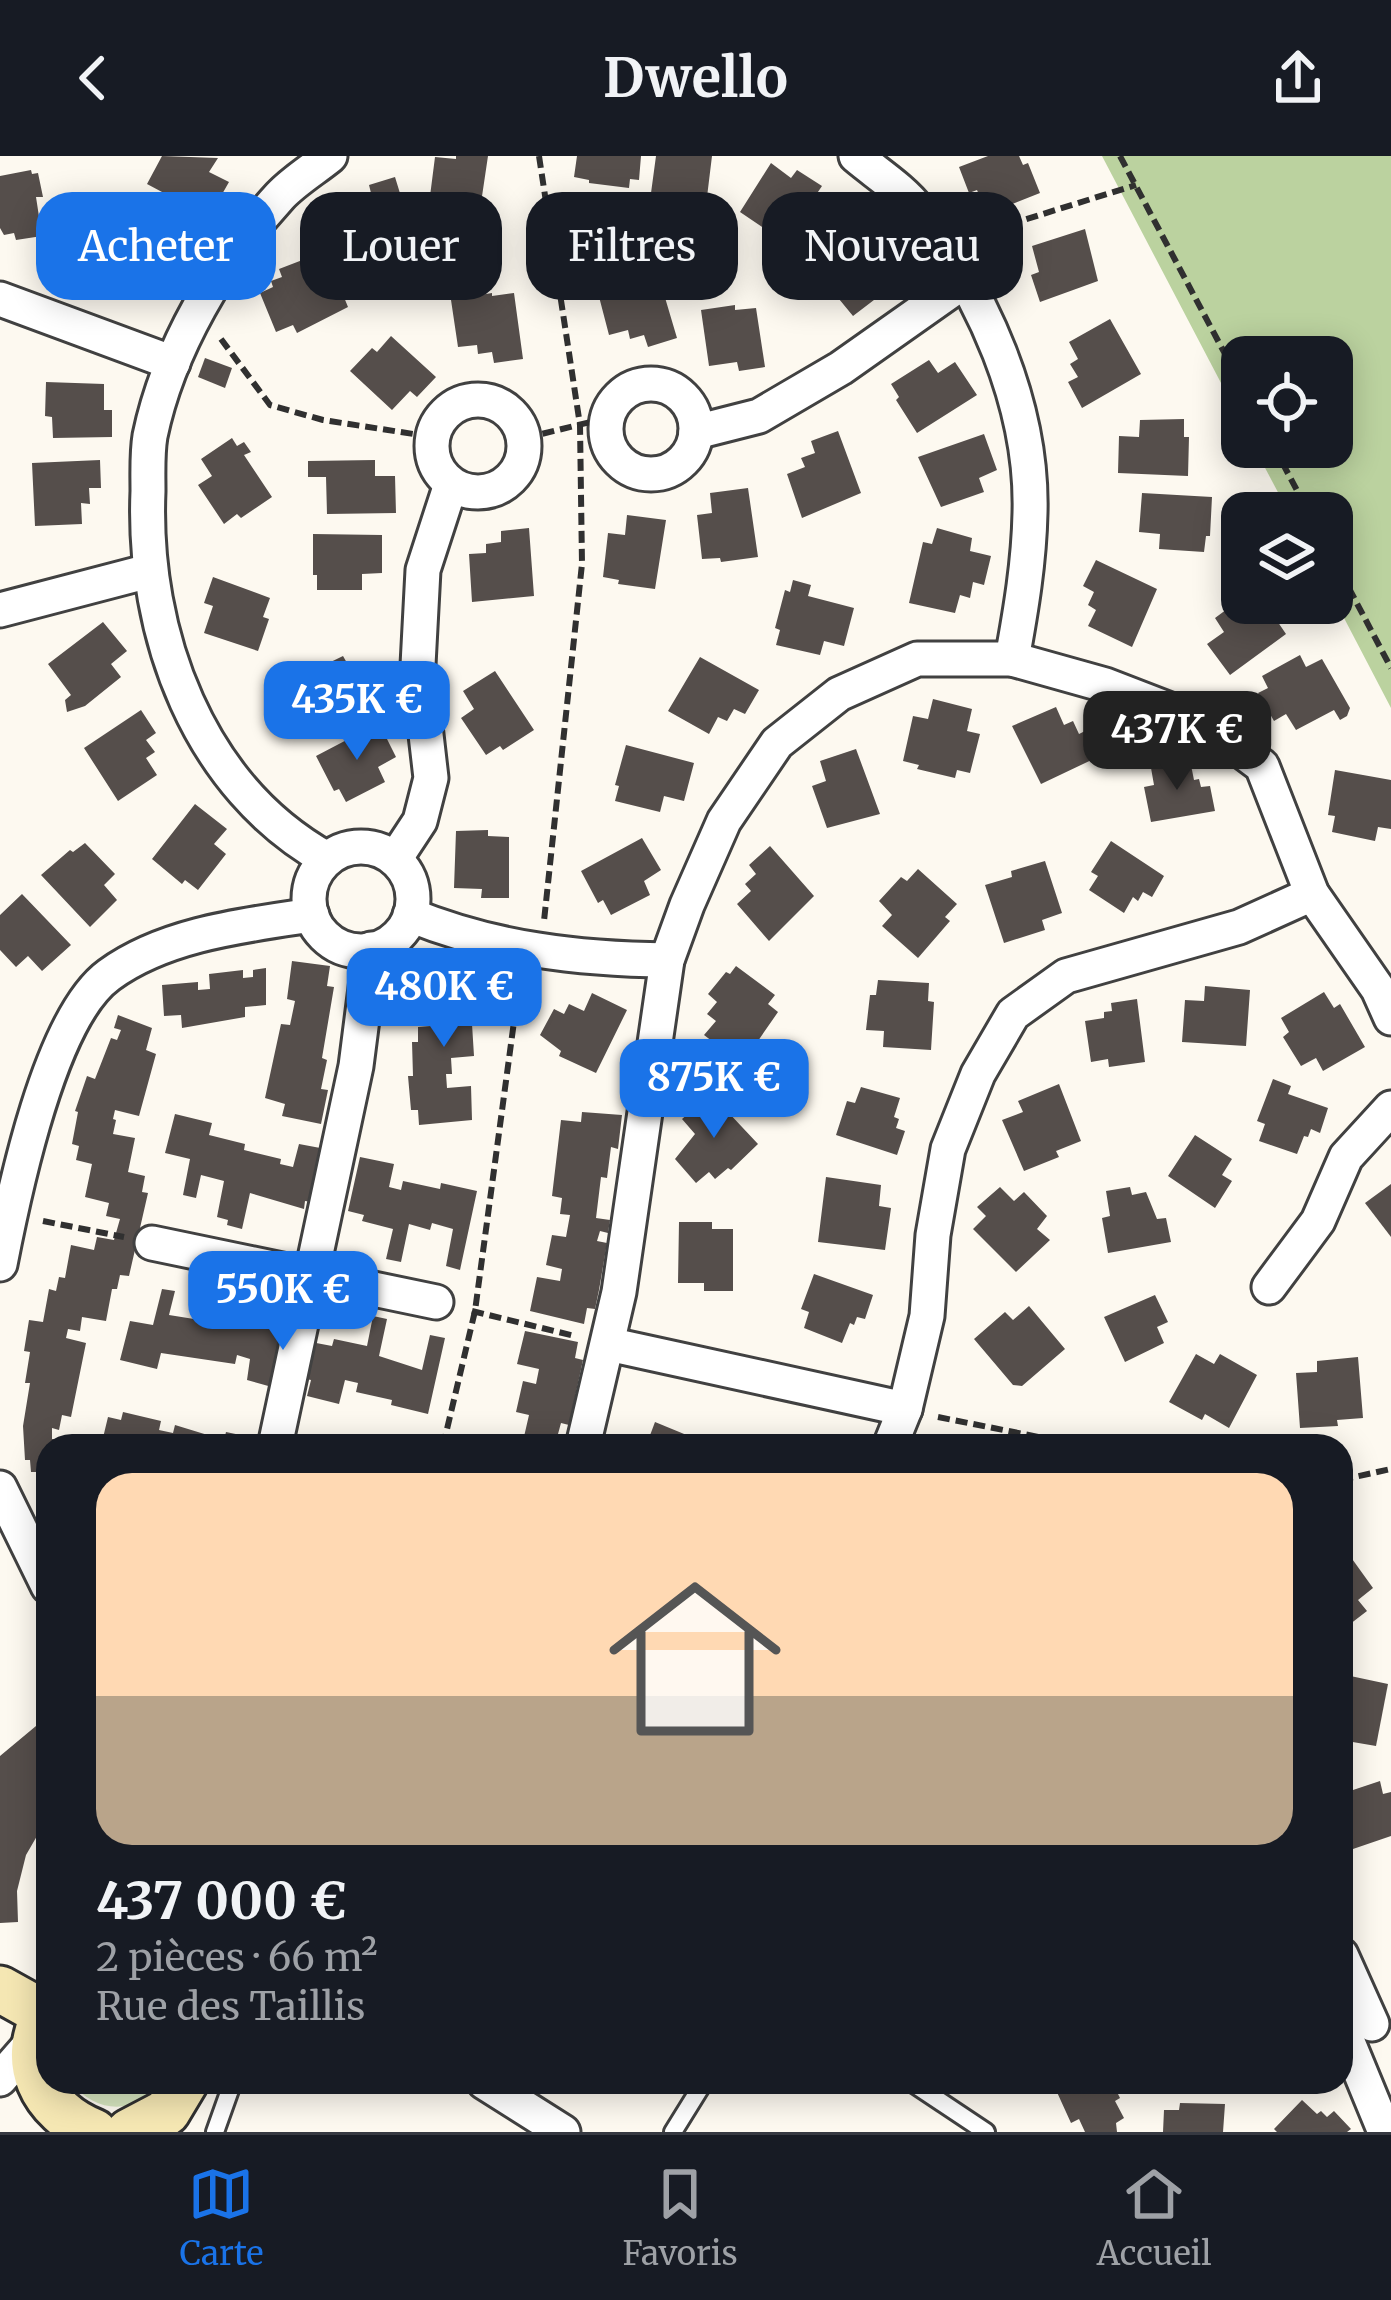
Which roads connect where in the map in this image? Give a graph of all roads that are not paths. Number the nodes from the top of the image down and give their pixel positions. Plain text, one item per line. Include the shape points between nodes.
1 (330, 156) edge
2 (856, 156) edge
3 (898, 192) edge
4 (0, 299) edge
5 (922, 300) edge
6 (972, 300) edge
7 (172, 363) junction
8 (696, 431) junction
9 (452, 484) junction
10 (149, 571) junction
11 (0, 610) edge
12 (1012, 658) junction
13 (327, 859) junction
14 (394, 859) junction
15 (1312, 894) junction
16 (311, 915) junction
17 (410, 915) junction
18 (371, 949) junction
19 (668, 960) junction
20 (1391, 1018) edge
21 (1391, 1108) edge
22 (5, 1214) edge
23 (152, 1244) road end
24 (0, 1264) edge
25 (312, 1277) junction
26 (1269, 1287) dead end
27 (436, 1302) road end
28 (608, 1344) junction
29 (905, 1409) junction
30 (277, 1434) edge
31 (586, 1434) edge
32 (895, 1434) edge
33 (0, 1488) edge
34 (34, 1530) edge
35 (0, 1989) edge
36 (1353, 1995) edge
37 (36, 2016) edge
38 (1362, 2025) edge
39 (36, 2029) edge
40 (0, 2079) edge
41 (45, 2094) edge
42 (178, 2094) edge
43 (228, 2094) edge
44 (503, 2094) edge
45 (697, 2094) edge
46 (929, 2094) edge
47 (148, 2128) edge
48 (94, 2132) edge
49 (215, 2132) edge
50 (563, 2132) edge
51 (673, 2132) edge
52 (986, 2132) edge
53 (1384, 2132) edge

1 - 7 street via 282,194 220,273
2 - 3 street
4 - 7 street
5 - 8 street via 841,368 759,416
6 - 12 street via 1004,359 1023,438 1030,509
7 - 10 street via 150,439
8 - 8 street via 685,459 644,473 618,460 593,422 622,393 650,383 678,392
9 - 9 street via 482,493 510,481 525,438 509,411 479,399 449,410 433,437 435,464
9 - 14 street via 423,570 418,665 430,778 420,821
10 - 11 street
10 - 13 street via 167,653 201,733 247,797
12 - 15 street via 1206,724 1262,766
12 - 19 street via 917,659 839,694 776,743 724,821
13 - 14 street via 368,847
13 - 16 street via 311,884
14 - 17 street via 411,884
15 - 20 street
15 - 29 street via 1239,927 1066,976 1012,1014 948,1149 927,1316
16 - 18 street via 341,947
16 - 22 street via 195,938 107,976 59,1043
17 - 18 street via 395,938
17 - 19 street via 529,951
18 - 25 street
19 - 28 street
21 - 26 street via 1346,1156 1318,1221
22 - 24 street
23 - 25 street
25 - 27 street
25 - 30 street
28 - 29 street
28 - 31 street
29 - 32 street
33 - 34 street
35 - 37 street
36 - 38 street
38 - 53 street
39 - 40 street
41 - 48 street via 72,2123
42 - 47 street
43 - 49 lane
44 - 50 street
45 - 51 lane
46 - 52 lane

